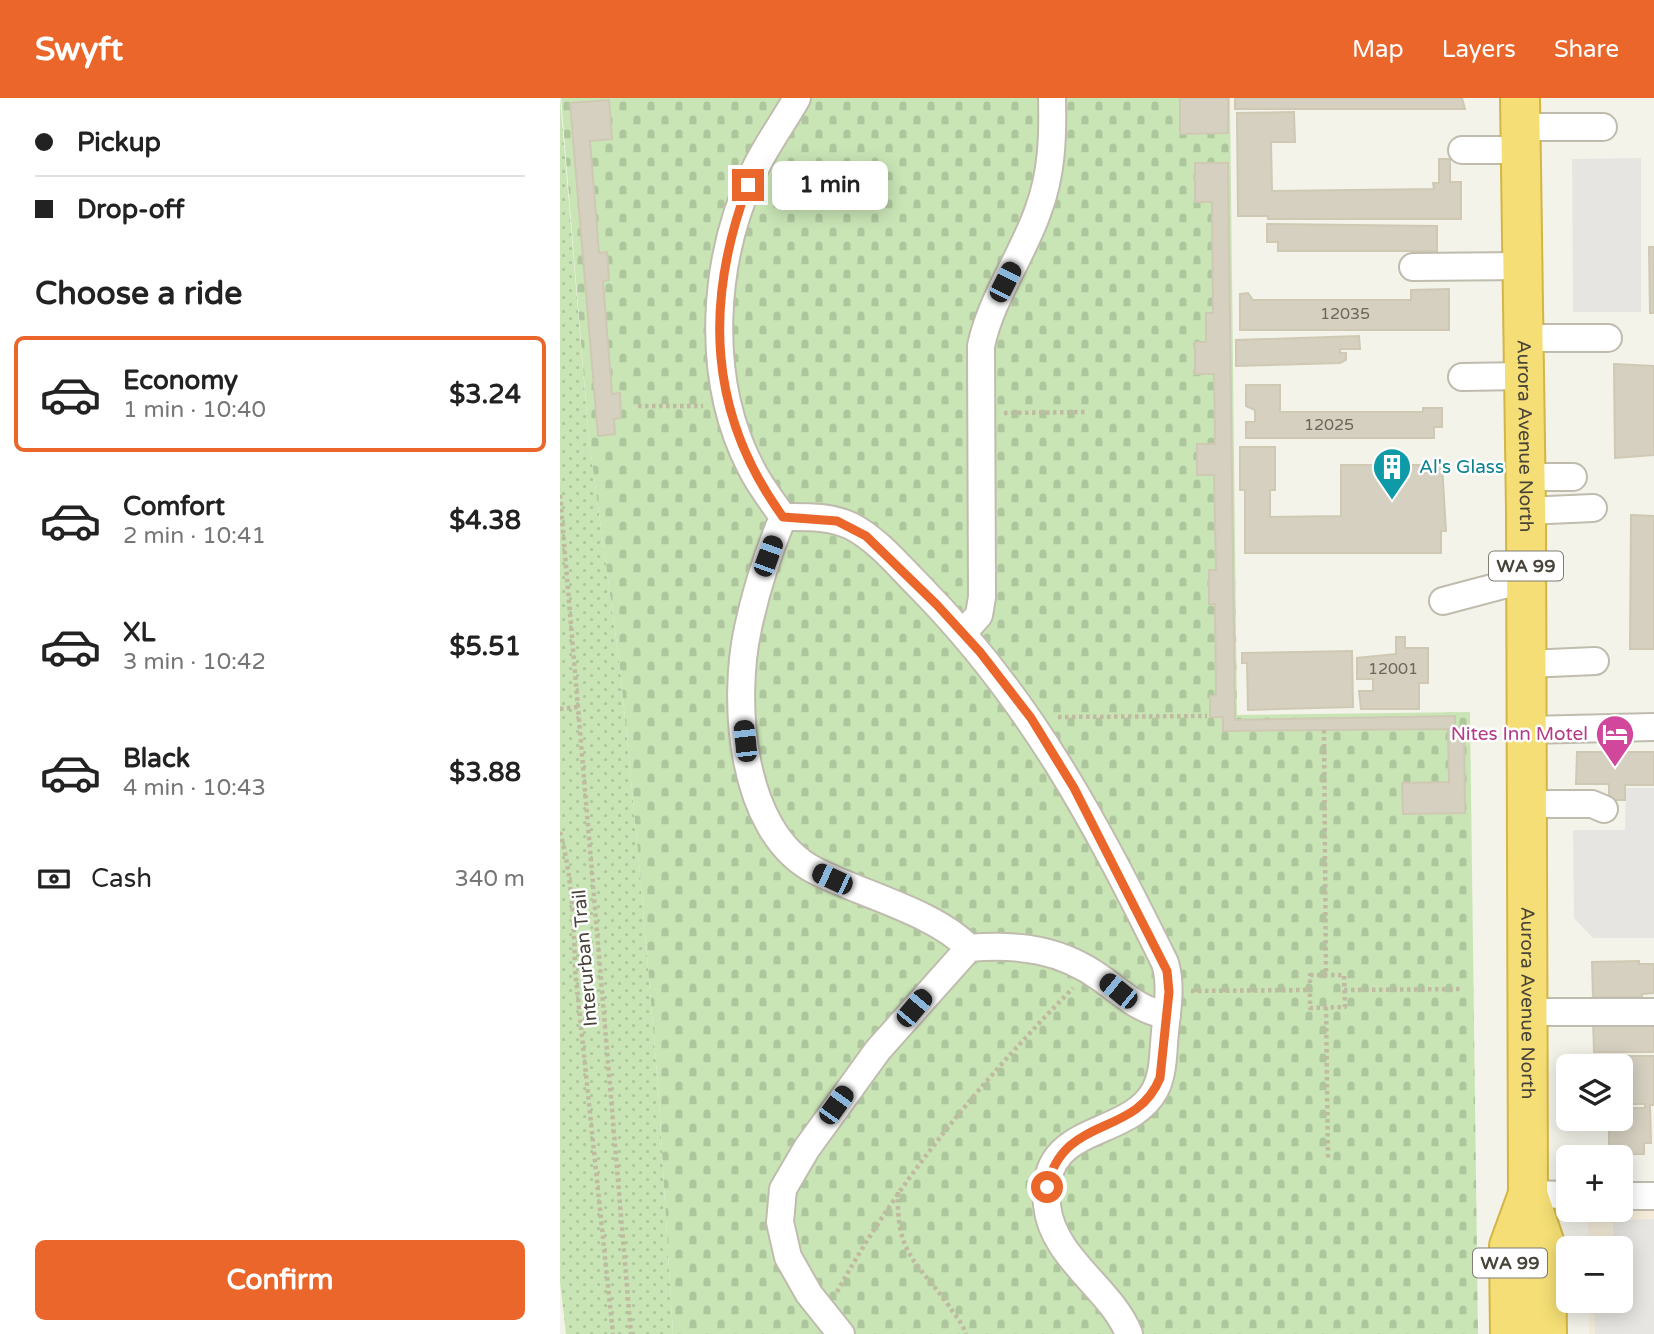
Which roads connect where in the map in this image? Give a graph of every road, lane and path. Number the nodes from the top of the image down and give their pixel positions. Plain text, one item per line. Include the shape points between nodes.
1 (797, 98) edge
2 (1052, 98) edge
3 (1521, 125) edge
4 (1603, 127) dead end
5 (1462, 150) dead end
6 (1522, 266) junction
7 (1413, 267) dead end
8 (1522, 338) junction
9 (1608, 338) dead end
10 (1523, 376) junction
11 (1462, 377) dead end
12 (638, 405) dead end
13 (728, 406) junction
14 (1087, 412) dead end
15 (980, 413) junction
16 (1573, 477) dead end
17 (1526, 494) junction
18 (560, 495) edge
19 (1593, 509) dead end
20 (783, 517) junction
21 (1526, 579) junction
22 (1443, 601) dead end
23 (963, 633) junction
24 (1595, 661) dead end
25 (1527, 664) junction
26 (578, 707) junction
27 (560, 709) edge
28 (1207, 716) dead end
29 (1031, 718) junction
30 (1654, 727) edge
31 (1324, 730) dead end
32 (1527, 730) junction
33 (1528, 804) junction
34 (1604, 809) dead end
35 (560, 832) edge
36 (970, 948) junction
37 (1090, 971) junction
38 (1326, 975) junction
39 (1460, 989) dead end
40 (1310, 990) junction
41 (1344, 990) junction
42 (1168, 1003) junction
43 (1326, 1007) junction
44 (1527, 1012) junction
45 (1654, 1012) edge
46 (1328, 1158) dead end
47 (898, 1191) junction
48 (1528, 1194) junction
49 (1556, 1195) edge
50 (1633, 1196) edge
51 (1654, 1196) edge
52 (833, 1324) edge
53 (613, 1334) edge
54 (631, 1334) edge
55 (966, 1334) edge
56 (1129, 1334) edge
57 (1510, 1334) edge
58 (1547, 1334) edge

1 - 13 lane via 756,166 728,245 720,326
2 - 15 lane via 1052,148 1044,194 985,332
3 - 4 lane
3 - 5 lane
3 - 6 highway, Aurora Avenue North / WA 99
6 - 7 lane
6 - 8 highway, Aurora Avenue North / WA 99
8 - 9 lane
8 - 10 highway, Aurora Avenue North / WA 99
10 - 11 lane
10 - 17 highway, Aurora Avenue North / WA 99
12 - 13 path
13 - 20 lane via 750,467
14 - 15 path
15 - 23 lane via 982,597 979,615
16 - 17 lane
17 - 19 lane
17 - 21 highway, Aurora Avenue North / WA 99
18 - 26 path, Interurban Trail
20 - 23 lane via 822,518 853,527 908,575
20 - 36 lane via 757,591 743,662 745,741 763,812 781,844 811,869 940,926
21 - 22 lane
21 - 25 highway, Aurora Avenue North / WA 99
23 - 29 lane
24 - 25 lane
25 - 32 highway, Aurora Avenue North / WA 99
26 - 27 path
26 - 54 path, Interurban Trail
28 - 29 path
29 - 42 lane via 1074,788 1165,963
30 - 32 lane
31 - 38 path
32 - 33 highway, Aurora Avenue North / WA 99
33 - 34 lane via 1592,804
33 - 44 highway, Aurora Avenue North / WA 99
35 - 53 path via 570,884
36 - 37 lane via 1036,948
36 - 52 lane via 878,1050 786,1181 780,1214 785,1248 801,1282
37 - 42 lane via 1141,1008
37 - 47 path via 1012,1051
38 - 40 path via 1310,975
38 - 41 path via 1344,975
39 - 41 path
40 - 42 path
40 - 43 path via 1310,1008
41 - 43 path via 1345,1007
42 - 56 lane via 1155,1091 1136,1110 1073,1140 1060,1153 1047,1187 1054,1230 1091,1284 1121,1315
43 - 46 path
44 - 45 lane
44 - 48 highway, Aurora Avenue North / WA 99
47 - 52 path
47 - 55 path via 897,1220 906,1252
48 - 49 lane
48 - 57 highway, Aurora Avenue North / WA 99 via 1509,1246
48 - 58 highway, Aurora Avenue North / WA 99 via 1546,1247
50 - 51 lane

